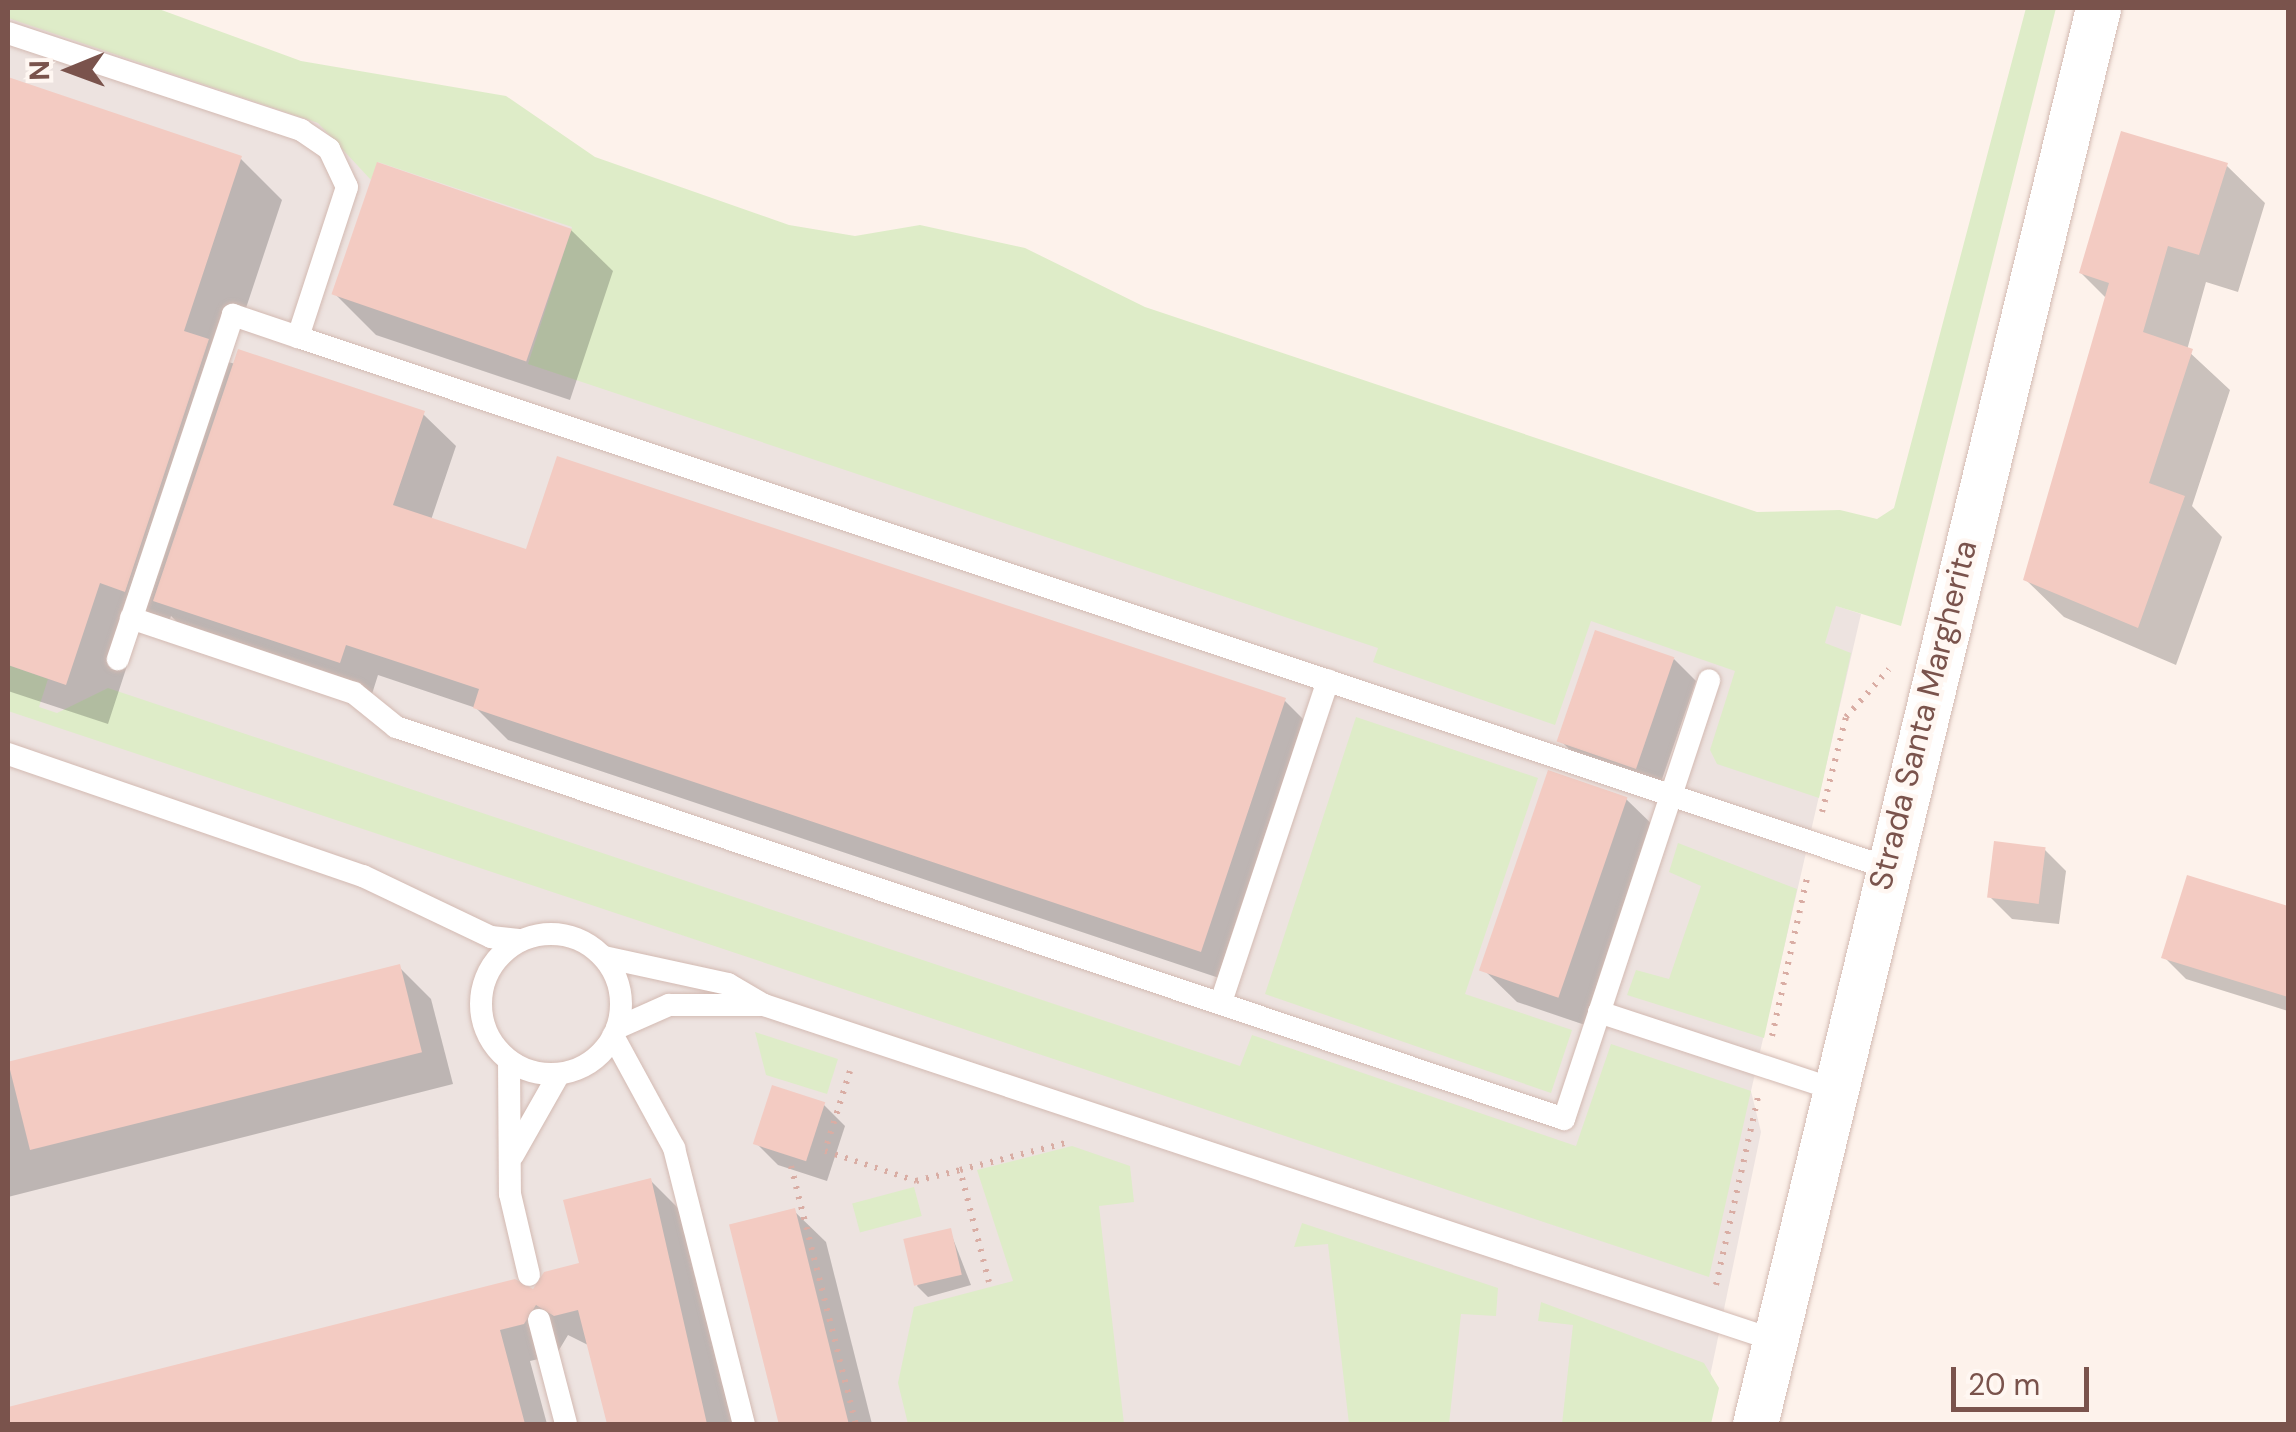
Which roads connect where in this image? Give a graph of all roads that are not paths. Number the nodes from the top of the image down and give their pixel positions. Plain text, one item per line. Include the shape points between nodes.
1 (2098, 8) edge
2 (8, 32) edge
3 (298, 337) junction
4 (131, 618) junction
5 (118, 658) dead end
6 (1328, 680) junction
7 (1709, 680) dead end
8 (8, 754) edge
9 (1672, 795) junction
10 (1886, 868) junction
11 (520, 940) junction
12 (604, 958) junction
13 (1221, 1002) junction
14 (764, 1005) junction
15 (1600, 1012) junction
16 (615, 1032) junction
17 (509, 1061) junction
18 (559, 1074) junction
19 (1833, 1090) junction
20 (513, 1155) junction
21 (529, 1276) dead end
22 (540, 1320) dead end
23 (1774, 1340) junction
24 (566, 1424) edge
25 (744, 1424) edge
26 (1755, 1424) edge

1 - 10 street, Strada Santa Margherita
2 - 3 lane via 290,126 329,150 347,187
3 - 4 lane via 233,315
3 - 6 lane
4 - 5 lane
4 - 13 lane via 347,690 396,728
6 - 9 lane
6 - 13 lane
7 - 9 lane
8 - 11 lane via 377,881 490,937
9 - 10 lane
9 - 15 lane
10 - 19 street, Strada Santa Margherita
11 - 12 lane via 556,934
11 - 17 lane via 493,963 481,997 486,1033
12 - 14 lane via 728,984
12 - 16 lane via 618,984
13 - 15 lane via 1564,1119
14 - 16 lane via 669,1006
14 - 23 lane
15 - 19 lane
16 - 18 lane via 585,1066
16 - 25 lane via 670,1138
17 - 18 lane
17 - 20 lane
18 - 20 lane
19 - 23 street, Strada Santa Margherita
20 - 21 lane via 510,1194
22 - 24 lane
23 - 26 street, Strada Santa Margherita

